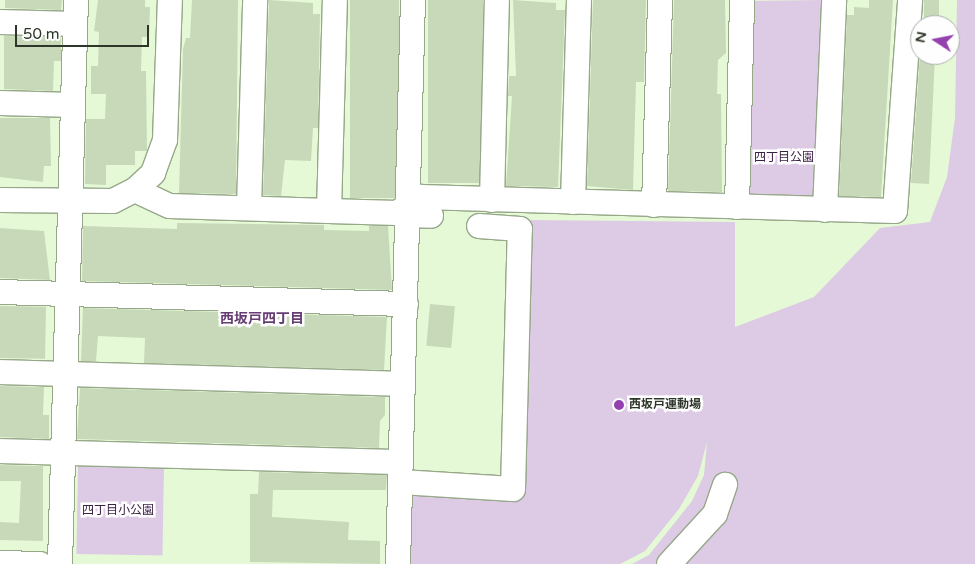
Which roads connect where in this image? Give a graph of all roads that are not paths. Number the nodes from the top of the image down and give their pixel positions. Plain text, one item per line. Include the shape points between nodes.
1 (76, 0) edge
2 (170, 0) edge
3 (255, 0) edge
4 (335, 0) edge
5 (413, 0) edge
6 (497, 0) edge
7 (579, 0) edge
8 (660, 0) edge
9 (742, 0) edge
10 (834, 0) edge
11 (910, 0) edge
12 (0, 22) edge
13 (75, 24) junction
14 (0, 103) edge
15 (73, 105) junction
16 (135, 190) junction
17 (0, 200) edge
18 (492, 200) junction
19 (72, 202) junction
20 (573, 202) junction
21 (654, 205) junction
22 (737, 207) junction
23 (249, 208) junction
24 (408, 210) junction
25 (825, 210) junction
26 (329, 211) junction
27 (431, 216) dead end
28 (479, 226) dead end
29 (0, 292) edge
30 (68, 294) junction
31 (406, 304) junction
32 (0, 372) edge
33 (66, 374) junction
34 (403, 384) junction
35 (0, 451) edge
36 (62, 453) junction
37 (401, 472) junction
38 (725, 485) dead end
39 (0, 563) edge
40 (40, 564) edge
41 (60, 564) edge
42 (398, 564) edge
43 (669, 564) edge

1 - 13 street
2 - 16 street via 164,152 153,173
3 - 23 street
4 - 26 street
5 - 24 street
6 - 18 street
7 - 20 street
8 - 21 street
9 - 22 street
10 - 25 street
11 - 25 street via 895,211
12 - 13 street
13 - 15 street
14 - 15 street
15 - 19 street
16 - 19 street via 113,201
16 - 23 street via 170,206
17 - 19 street
18 - 20 street
18 - 24 street via 421,197
19 - 30 street
20 - 21 street
21 - 22 street
22 - 25 street
23 - 26 street
24 - 26 street via 397,213
24 - 27 street
24 - 31 street
28 - 37 street via 520,229 513,489
29 - 30 street
30 - 31 street
30 - 33 street
31 - 34 street
32 - 33 street
33 - 34 street
33 - 36 street
34 - 37 street
35 - 36 street
36 - 37 street
36 - 41 street
37 - 42 street
38 - 43 street via 715,514
39 - 40 street

